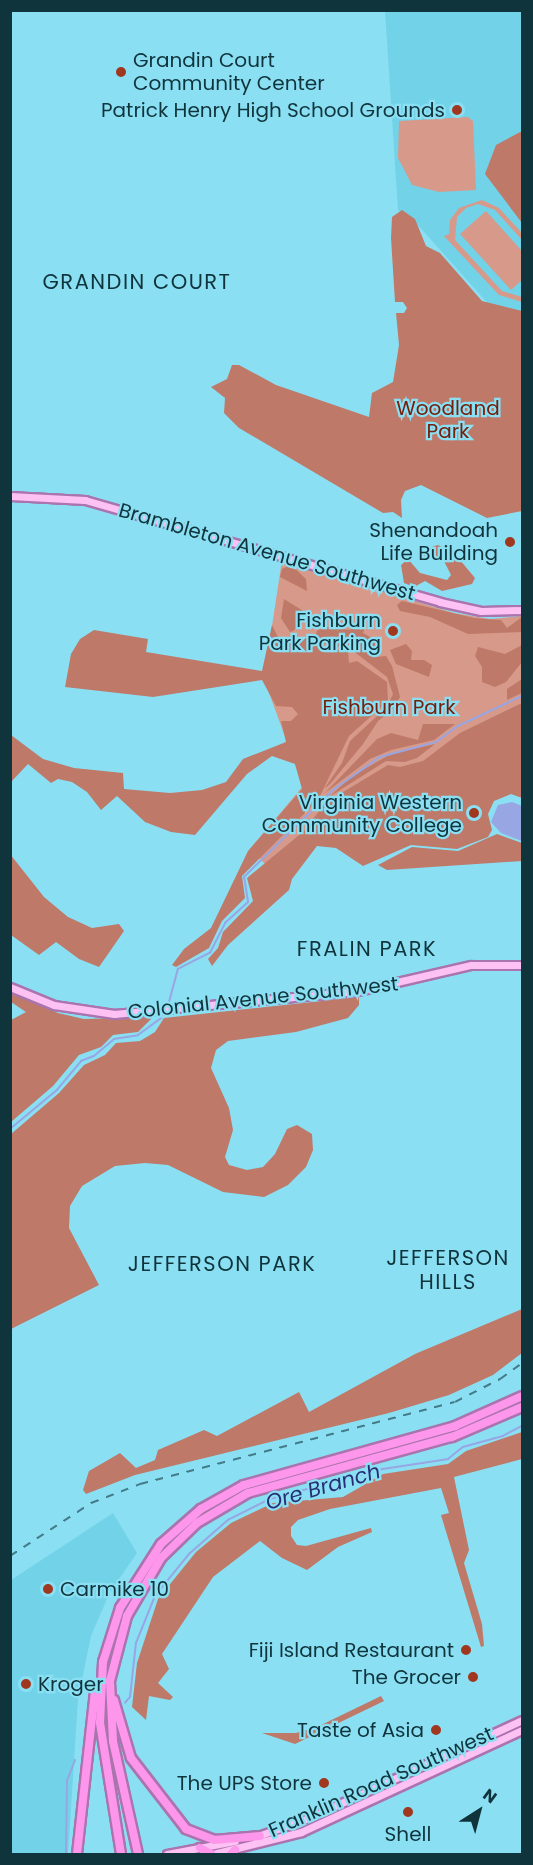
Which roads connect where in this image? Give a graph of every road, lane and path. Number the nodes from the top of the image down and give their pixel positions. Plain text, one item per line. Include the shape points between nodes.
1 (10, 496) edge
2 (522, 610) edge
3 (522, 965) edge
4 (10, 987) edge
5 (522, 1396) edge
6 (522, 1407) edge
7 (103, 1662) junction
8 (110, 1681) junction
9 (522, 1720) edge
10 (522, 1730) edge
11 (260, 1836) junction
12 (200, 1848) junction
13 (233, 1852) edge
14 (137, 1853) edge
15 (78, 1854) edge
16 (121, 1854) edge
17 (167, 1854) edge
18 (212, 1854) edge

1 - 2 main road, Brambleton Avenue Southwest via 85,500 440,602 481,611
3 - 4 main road, Colonial Avenue Southwest via 465,966 358,991 127,1014 84,1012 39,1000
5 - 7 highway via 455,1426 267,1477 216,1499 175,1530 142,1569 117,1614
6 - 8 highway via 452,1437 267,1486 208,1516 170,1548 139,1591 120,1633
7 - 15 highway via 94,1696
7 - 16 highway via 100,1723
8 - 11 highway via 128,1751 179,1822 207,1840
8 - 14 highway via 111,1734
9 - 11 main road, Franklin Road Southwest via 309,1818
10 - 13 main road, Franklin Road Southwest via 312,1827
11 - 12 main road, Franklin Road Southwest
12 - 17 main road, Franklin Road Southwest
12 - 18 highway
13 - 18 main road, Franklin Road Southwest

